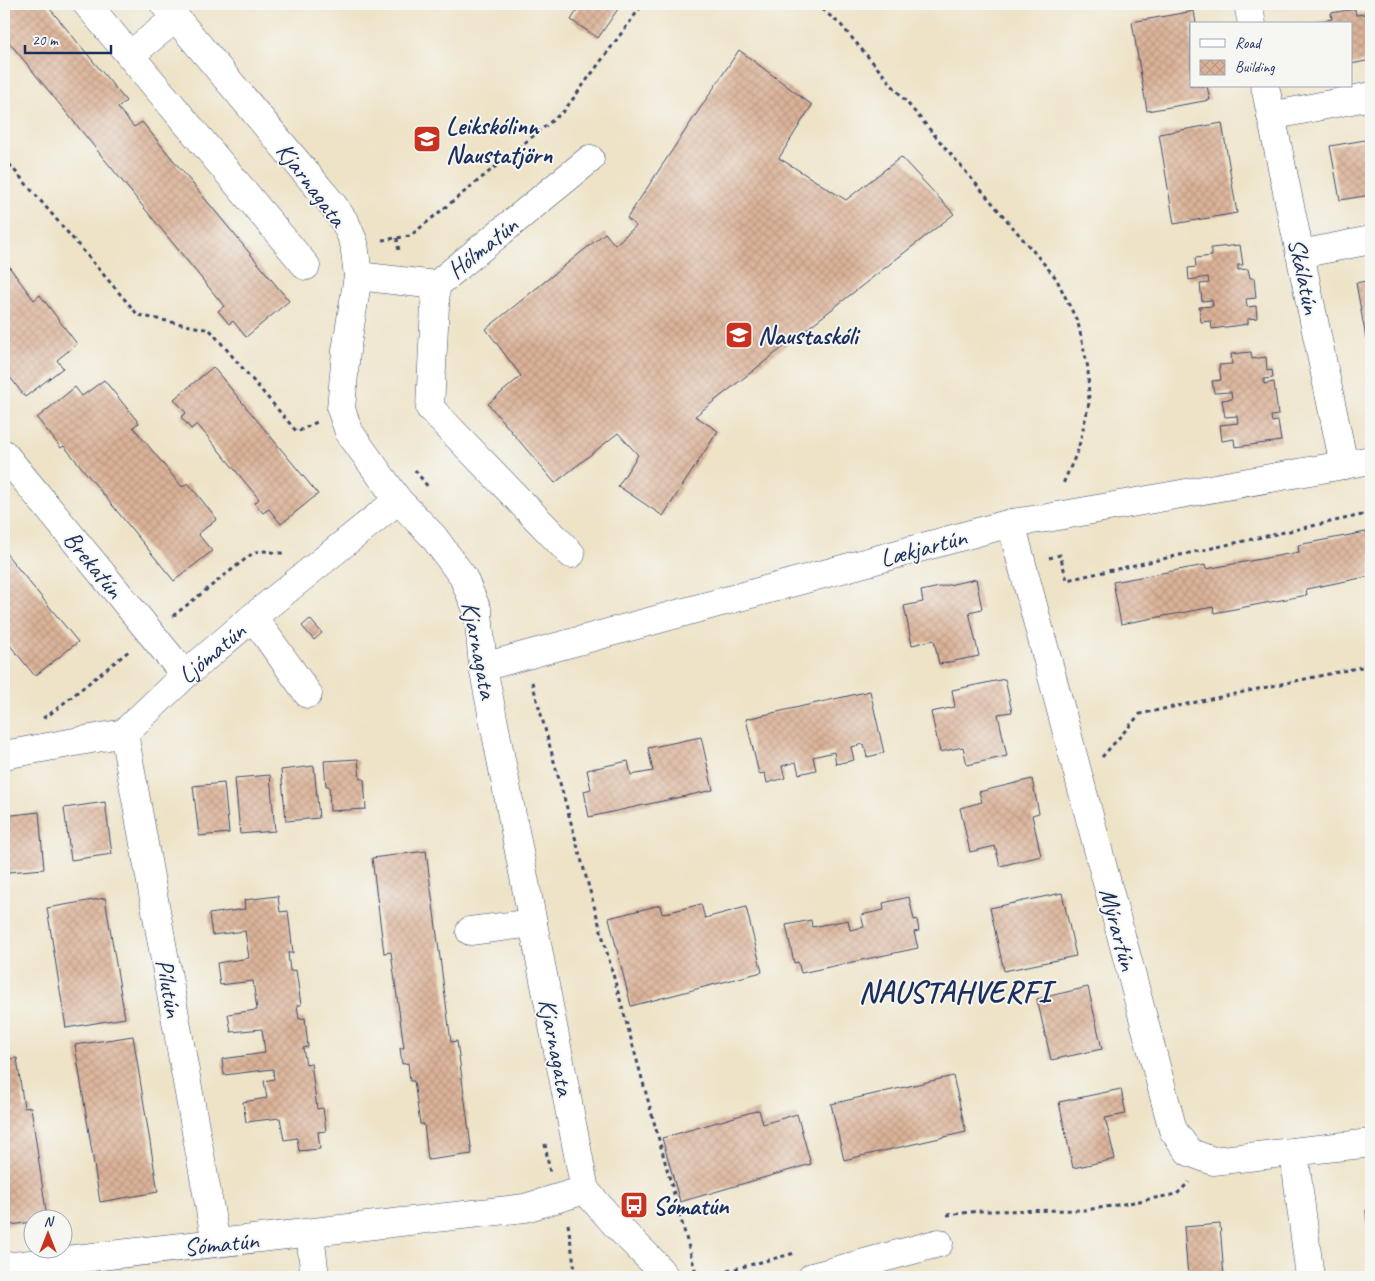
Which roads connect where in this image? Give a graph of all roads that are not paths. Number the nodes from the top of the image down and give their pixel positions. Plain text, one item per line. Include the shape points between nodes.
1 (87, 4) edge
2 (1248, 4) edge
3 (170, 11) edge
4 (1252, 22) edge
5 (130, 55) junction
6 (1265, 88) edge
7 (1371, 96) edge
8 (1271, 116) junction
9 (590, 159) dead end
10 (1371, 240) edge
11 (1300, 254) junction
12 (306, 266) dead end
13 (358, 276) junction
14 (436, 285) junction
15 (4, 454) edge
16 (1371, 460) edge
17 (1344, 465) junction
18 (398, 500) junction
19 (1011, 523) junction
20 (571, 554) dead end
21 (253, 617) junction
22 (483, 667) junction
23 (185, 674) junction
24 (308, 694) dead end
25 (124, 733) junction
26 (4, 755) edge
27 (533, 923) junction
28 (470, 931) dead end
29 (1371, 1143) edge
30 (1294, 1152) junction
31 (585, 1190) junction
32 (310, 1233) junction
33 (216, 1243) junction
34 (939, 1243) dead end
35 (4, 1268) edge
36 (315, 1277) edge
37 (665, 1277) edge
38 (812, 1277) edge
39 (1310, 1277) edge

1 - 5 street
2 - 4 street
3 - 5 street
3 - 13 street, Kjarnagata via 333,205 354,243
5 - 12 street
6 - 8 street, Skálatún
7 - 8 street
8 - 11 street, Skálatún
9 - 14 street, Hólmatún
10 - 11 street
11 - 17 street, Skálatún
13 - 14 street, Hólmatún
13 - 18 street, Kjarnagata via 341,409 349,432
14 - 20 street via 430,408
15 - 23 street, Brekatún
16 - 17 street, Lækjartún
17 - 19 street, Lækjartún
18 - 21 street, Ljómatún
18 - 22 street, Kjarnagata via 463,576 478,612
19 - 22 street, Lækjartún
19 - 30 street, Mýrartún via 1173,1130 1189,1152 1213,1161
21 - 23 street, Ljómatún
21 - 24 street
22 - 27 street, Kjarnagata
23 - 25 street, Ljómatún
25 - 26 street
25 - 33 street, Pílutún
27 - 28 street
27 - 31 street, Kjarnagata
29 - 30 street, Mýrartún
30 - 39 street
31 - 32 street, Sómatún via 563,1209 525,1208
31 - 37 street
32 - 33 street, Sómatún
32 - 36 street
33 - 35 street, Sómatún
34 - 38 street

